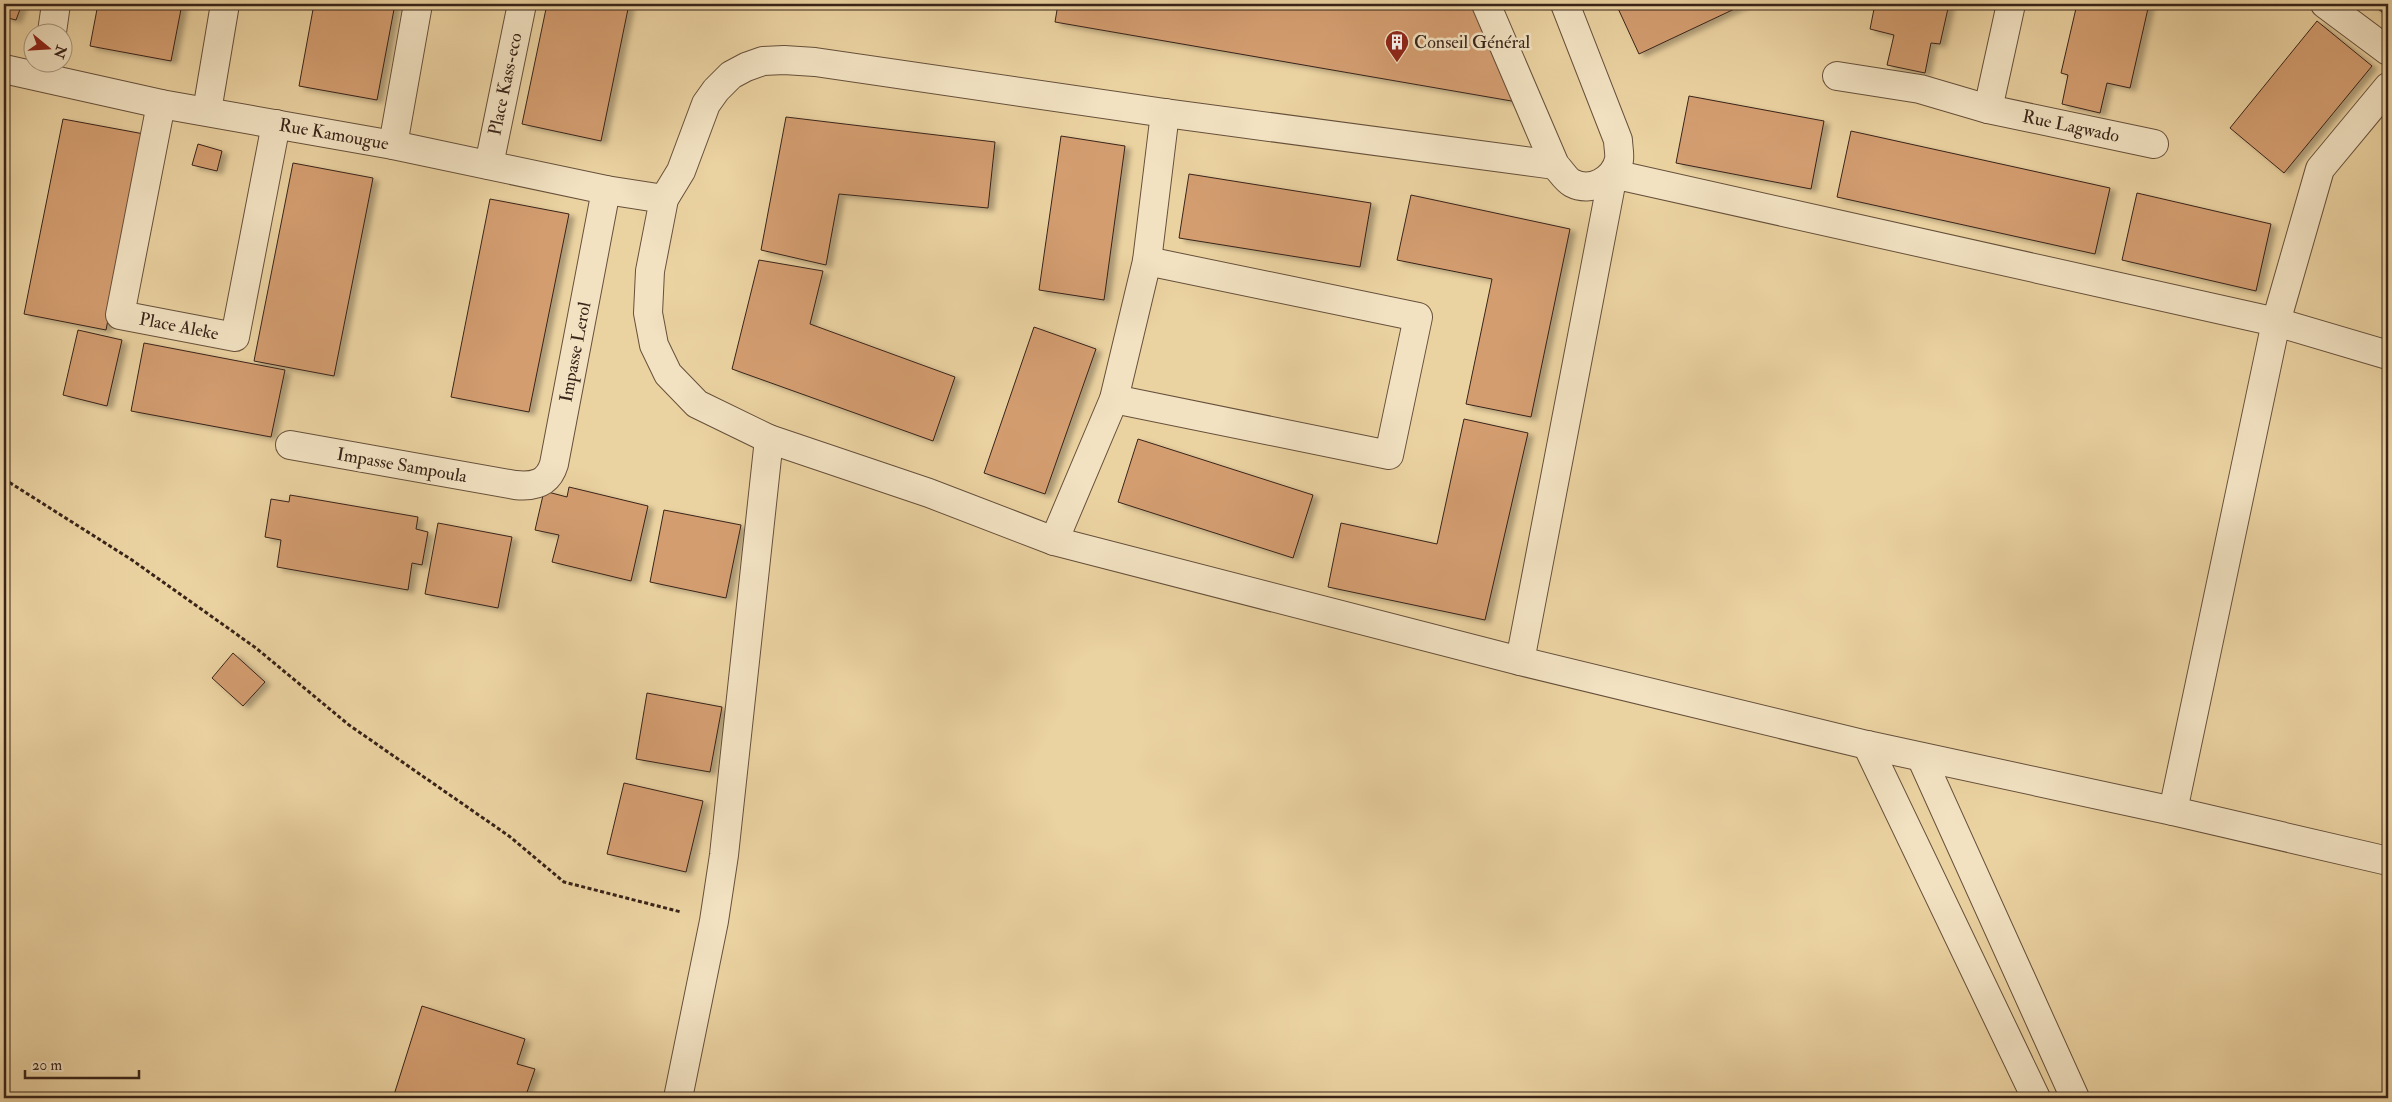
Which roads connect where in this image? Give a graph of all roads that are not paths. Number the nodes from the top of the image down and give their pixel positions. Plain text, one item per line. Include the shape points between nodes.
1 (56, 4) edge
2 (225, 4) edge
3 (418, 4) edge
4 (522, 4) edge
5 (1486, 4) edge
6 (1565, 4) edge
7 (2010, 4) edge
8 (2325, 4) edge
9 (53, 22) edge
10 (2388, 51) edge
11 (4, 70) edge
12 (22, 70) edge
13 (53, 72) edge
14 (1837, 76) dead end
15 (2388, 87) edge
16 (161, 104) junction
17 (1988, 109) junction
18 (207, 111) junction
19 (1165, 113) junction
20 (276, 124) junction
21 (2154, 144) dead end
22 (393, 145) junction
23 (489, 165) junction
24 (1556, 165) junction
25 (1613, 174) junction
26 (606, 190) junction
27 (664, 199) junction
28 (1147, 261) junction
29 (2276, 322) junction
30 (2388, 354) edge
31 (1114, 399) junction
32 (769, 439) junction
33 (290, 445) dead end
34 (515, 485) joint
35 (1054, 541) junction
36 (1520, 662) junction
37 (1867, 745) junction
38 (1922, 757) junction
39 (2173, 812) junction
40 (2388, 861) edge
41 (678, 1098) edge
42 (2036, 1098) edge
43 (2075, 1098) edge

1 - 9 street
2 - 18 street
3 - 22 street
4 - 23 street, Place Kass-eco
5 - 24 street
6 - 25 street via 1618,140 1620,159
7 - 17 street
8 - 10 street
11 - 12 street, Rue Kamougue
13 - 16 street, Rue Kamougue
14 - 17 street, Rue Lagwado via 1920,89
15 - 29 street via 2320,169
16 - 18 street, Rue Kamougue
16 - 20 street, Place Aleke via 120,315 235,337
17 - 21 street, Rue Lagwado
18 - 20 street, Rue Kamougue
19 - 24 street
19 - 27 street via 815,62 763,62 746,67 716,90 706,104 681,171
19 - 28 street
20 - 22 street, Rue Kamougue
22 - 23 street, Rue Kamougue
23 - 26 street, Rue Kamougue
24 - 25 street via 1571,183 1587,186 1601,183
25 - 29 street
25 - 36 street
26 - 27 street, Rue Kamougue
26 - 34 street, Impasse Lerol via 554,464 537,485
27 - 32 street via 650,271 648,313 654,345 668,374 697,404
28 - 31 street
28 - 31 street via 1418,316 1389,455
29 - 30 street
29 - 39 street
31 - 35 street
32 - 35 street via 929,493
32 - 41 street via 724,855
33 - 34 street, Impasse Sampoula
35 - 36 street
36 - 37 street
37 - 38 street
37 - 42 street
38 - 39 street
38 - 43 street
39 - 40 street

